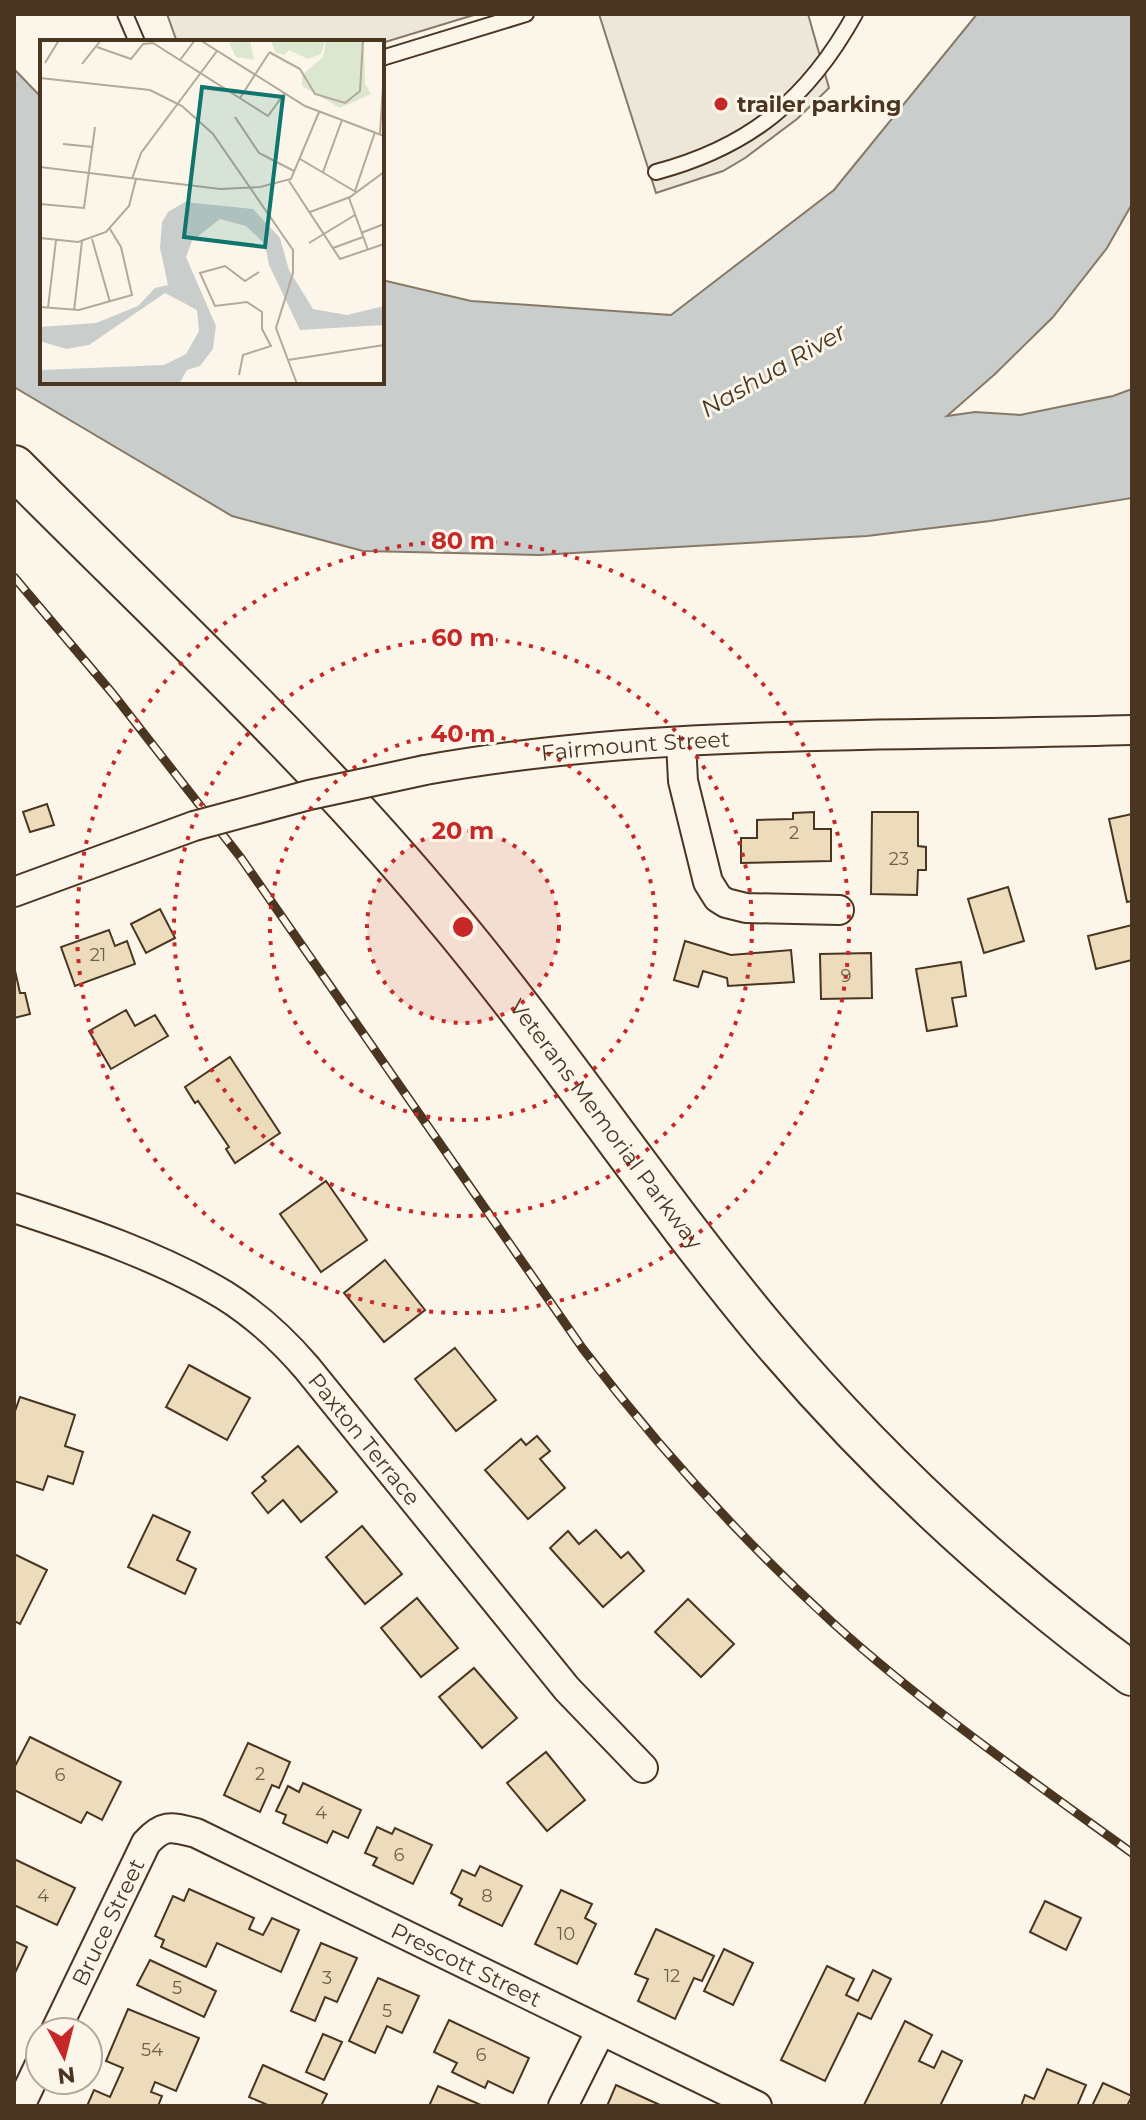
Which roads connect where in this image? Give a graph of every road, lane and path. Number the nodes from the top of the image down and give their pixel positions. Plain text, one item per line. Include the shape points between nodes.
1 (125, 14) edge
2 (526, 14) edge
3 (855, 14) edge
4 (136, 40) edge
5 (384, 57) edge
6 (656, 172) dead end
7 (14, 467) edge
8 (1132, 730) edge
9 (681, 742) junction
10 (14, 892) edge
11 (839, 910) dead end
12 (14, 1208) edge
13 (1132, 1674) edge
14 (643, 1768) dead end
15 (173, 1828) joint
16 (63, 2016) edge
17 (600, 2032) junction
18 (563, 2106) edge
19 (757, 2106) edge

1 - 4 lane
2 - 5 lane
3 - 6 lane via 816,74 763,124 717,152
7 - 13 main road, Veterans Memorial Parkway via 415,878 503,985 762,1326 859,1437 978,1551
8 - 9 street, Fairmount Street
9 - 10 street, Fairmount Street, bridge via 532,753 281,802 164,835
9 - 11 street via 683,781 708,882 718,898 746,908
12 - 14 street, Paxton Terrace via 205,1285 277,1336 567,1689
15 - 16 street, Bruce Street via 162,1828 146,1843
15 - 17 street, Prescott Street via 196,1833
17 - 18 street
17 - 19 street, Prescott Street

